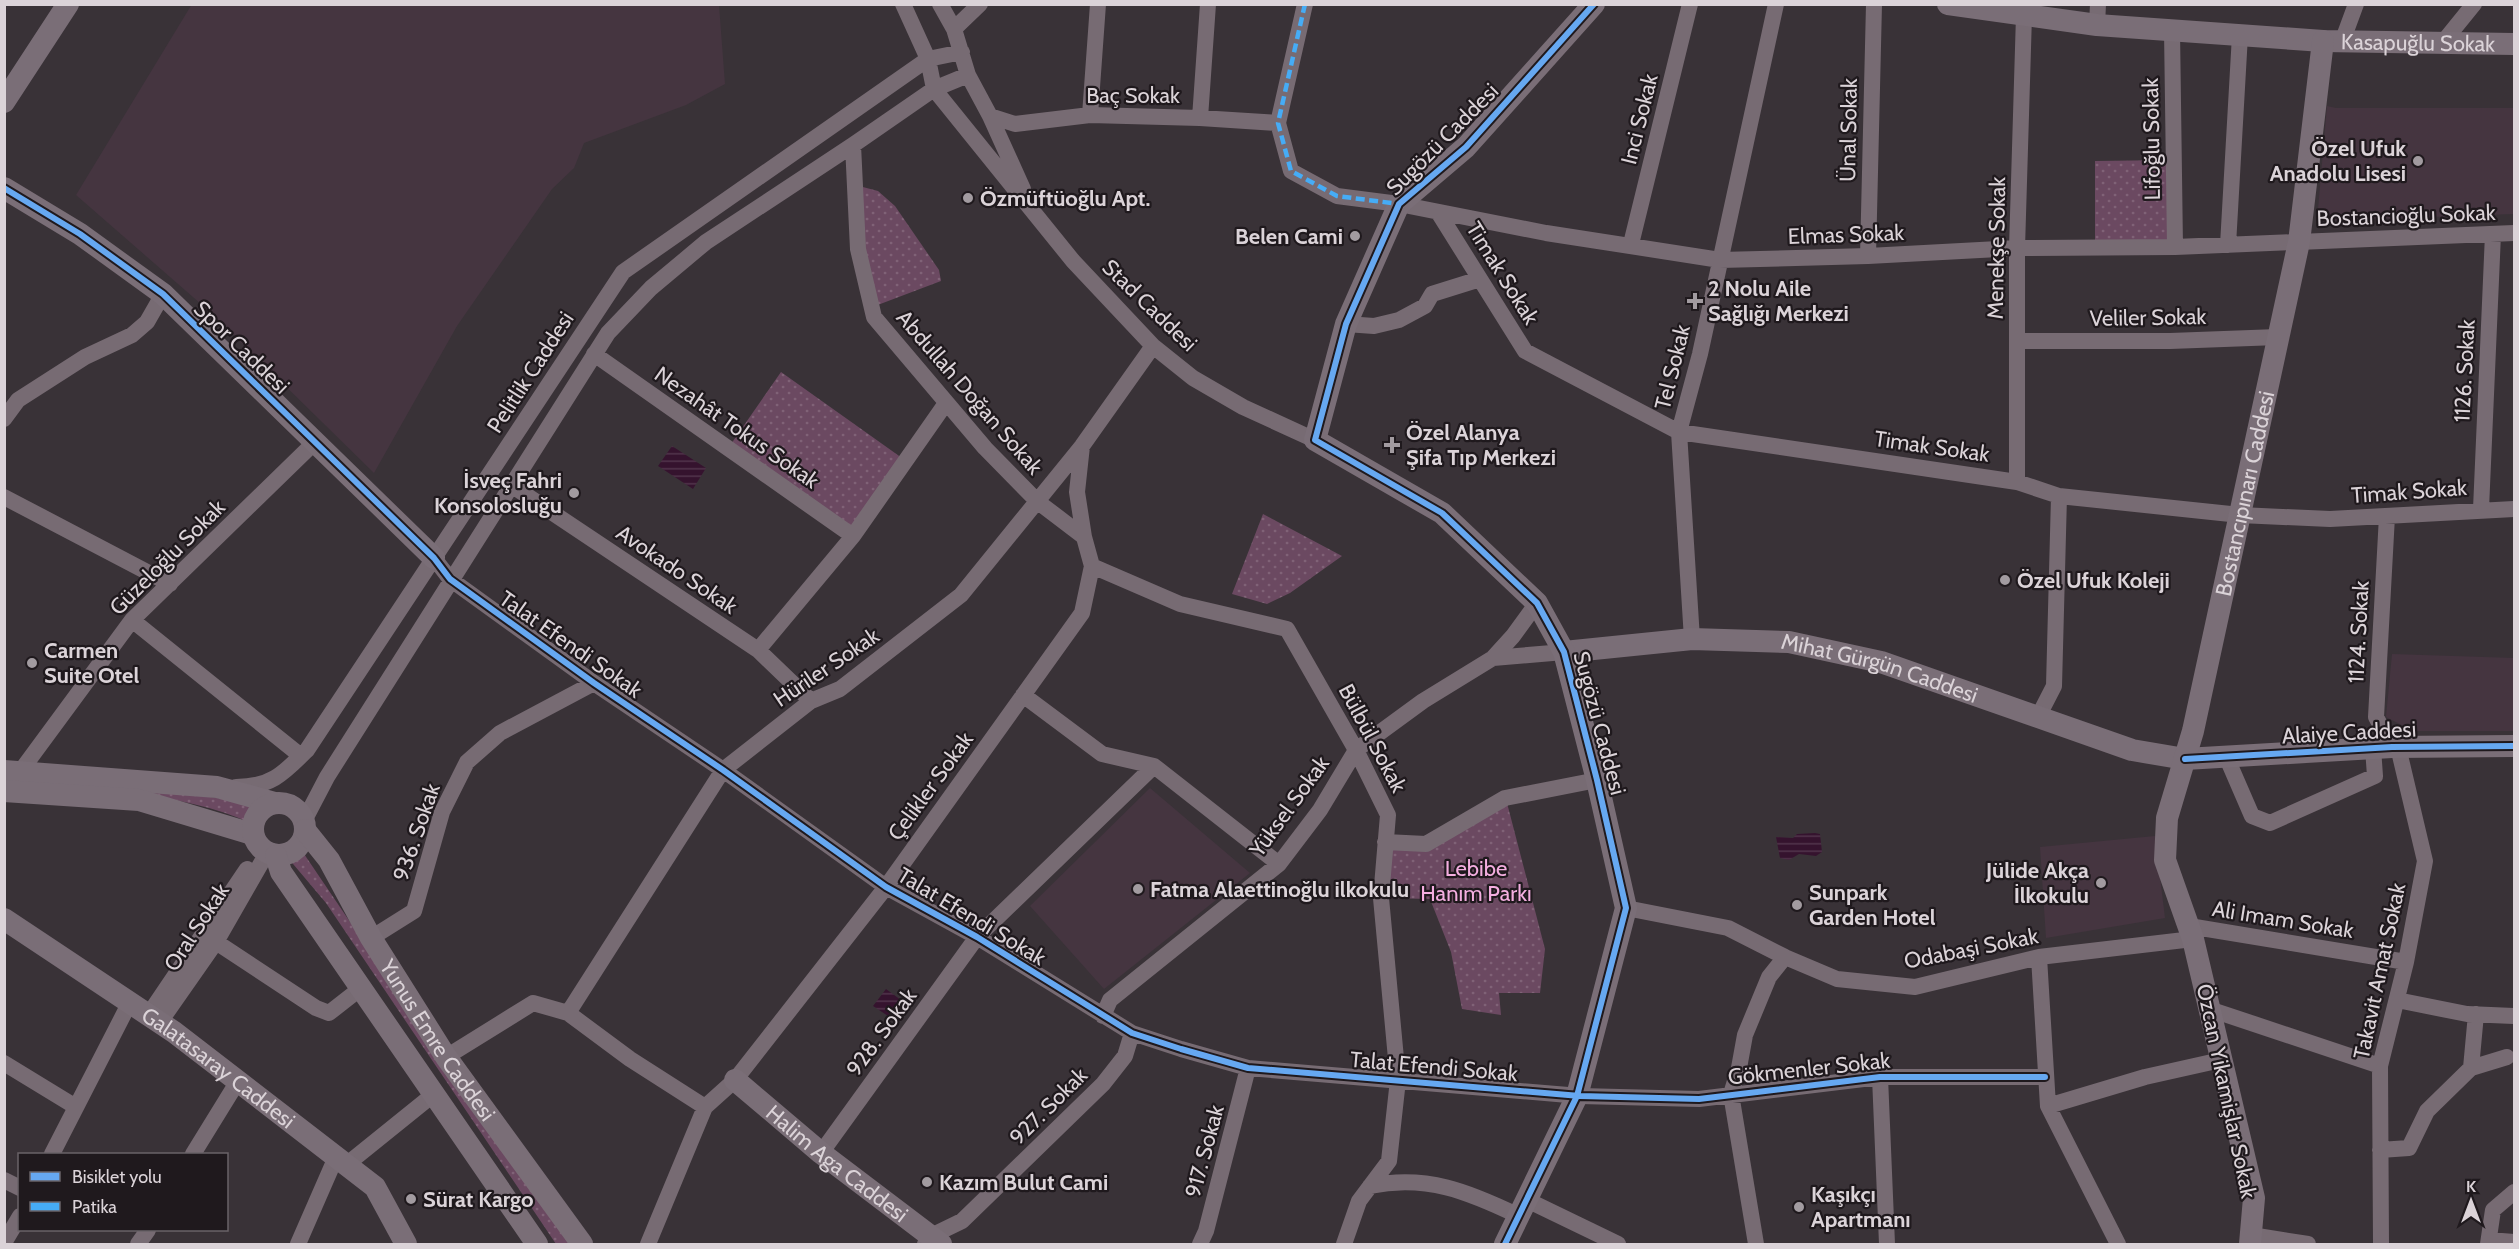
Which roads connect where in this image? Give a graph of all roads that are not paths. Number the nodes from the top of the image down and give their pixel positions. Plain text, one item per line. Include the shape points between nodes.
1 (68, 4) edge
2 (903, 4) edge
3 (940, 4) edge
4 (980, 4) edge
5 (1098, 4) edge
6 (1208, 4) edge
7 (1305, 4) edge
8 (1594, 4) edge
9 (1690, 4) edge
10 (1776, 4) edge
11 (1874, 4) edge
12 (1948, 4) edge
13 (2356, 4) edge
14 (2474, 4) edge
15 (2024, 15) junction
16 (2098, 15) edge
17 (954, 29) junction
18 (2172, 30) junction
19 (2240, 35) junction
20 (2333, 41) junction
21 (2444, 42) junction
22 (2514, 44) edge
23 (962, 52) junction
24 (928, 59) junction
25 (968, 75) junction
26 (934, 89) junction
27 (4, 102) edge
28 (1090, 115) junction
29 (990, 116) junction
30 (1200, 118) junction
31 (1278, 123) junction
32 (853, 145) junction
33 (4, 188) edge
34 (1399, 204) junction
35 (1438, 212) junction
36 (1035, 213) junction
37 (2514, 233) edge
38 (2493, 234) junction
39 (2299, 242) junction
40 (1631, 244) junction
41 (2228, 244) junction
42 (2175, 247) junction
43 (2018, 248) junction
44 (1868, 256) junction
45 (1720, 260) junction
46 (1480, 279) junction
47 (163, 294) junction
48 (1346, 324) junction
49 (2278, 337) junction
50 (2018, 341) junction
51 (1153, 346) junction
52 (594, 354) junction
53 (946, 403) junction
54 (4, 419) edge
55 (1679, 432) junction
56 (1315, 440) junction
57 (315, 442) junction
58 (1082, 446) junction
59 (2018, 482) junction
60 (511, 485) junction
61 (2059, 496) junction
62 (4, 497) edge
63 (1038, 502) junction
64 (2481, 509) junction
65 (2514, 509) edge
66 (2240, 514) junction
67 (2387, 516) junction
68 (853, 537) junction
69 (1083, 537) junction
70 (434, 558) junction
71 (1092, 566) junction
72 (450, 579) junction
73 (170, 584) junction
74 (1537, 603) junction
75 (132, 620) junction
76 (1692, 639) junction
77 (758, 650) junction
78 (1564, 652) junction
79 (1493, 658) junction
80 (594, 683) junction
81 (1023, 695) junction
82 (811, 701) junction
83 (2038, 717) junction
84 (2514, 746) edge
85 (2388, 748) junction
86 (1356, 750) junction
87 (301, 756) junction
88 (2226, 756) junction
89 (2185, 759) junction
90 (1154, 766) junction
91 (723, 770) junction
92 (12, 772) edge
93 (1597, 780) junction
94 (217, 787) junction
95 (4, 791) edge
96 (275, 803) junction
97 (304, 826) junction
98 (1385, 843) junction
99 (264, 848) junction
100 (1280, 864) junction
101 (886, 887) junction
102 (1626, 908) junction
103 (4, 919) edge
104 (2191, 933) junction
105 (977, 937) junction
106 (371, 938) junction
107 (216, 942) junction
108 (1785, 957) junction
109 (2039, 957) junction
110 (2406, 962) junction
111 (361, 988) junction
112 (2397, 1000) junction
113 (2209, 1009) junction
114 (568, 1012) junction
115 (146, 1013) junction
116 (2476, 1014) junction
117 (1103, 1016) junction
118 (2514, 1016) edge
119 (1132, 1032) junction
120 (446, 1057) junction
121 (2507, 1057) dead end
122 (2221, 1060) junction
123 (4, 1063) edge
124 (2380, 1066) junction
125 (1248, 1068) junction
126 (2471, 1068) junction
127 (1881, 1077) junction
128 (2045, 1077) junction
129 (735, 1080) junction
130 (1398, 1080) junction
131 (238, 1081) junction
132 (434, 1094) junction
133 (1731, 1094) junction
134 (1577, 1096) junction
135 (2048, 1106) junction
136 (76, 1107) junction
137 (705, 1107) junction
138 (2380, 1150) junction
139 (53, 1153) edge
140 (195, 1153) edge
141 (821, 1153) junction
142 (341, 1161) junction
143 (4, 1179) edge
144 (1370, 1186) junction
145 (18, 1187) edge
146 (2514, 1192) edge
147 (1523, 1208) junction
148 (18, 1219) edge
149 (146, 1231) edge
150 (2251, 1240) edge
151 (931, 1242) edge
152 (2488, 1242) edge
153 (2514, 1242) edge
154 (4, 1243) edge
155 (138, 1245) edge
156 (298, 1245) edge
157 (406, 1245) edge
158 (537, 1245) edge
159 (582, 1245) edge
160 (648, 1245) edge
161 (1200, 1245) edge
162 (1344, 1245) edge
163 (1505, 1245) edge
164 (1617, 1245) edge
165 (1756, 1245) edge
166 (1887, 1245) edge
167 (2118, 1245) edge
168 (2308, 1245) edge
169 (2381, 1245) edge

1 - 27 street
2 - 24 street, Stad Caddesi
3 - 17 street, Stad Caddesi
4 - 17 street
5 - 28 street
6 - 30 street
7 - 31 street
8 - 34 street, Sugözü Caddesi via 1466,147
9 - 40 street, Inci Sokak
10 - 45 street, Tel Sokak
11 - 44 street, Ünal Sokak
12 - 15 street, Kasapuğlu Sokak
13 - 20 street
14 - 21 street
15 - 16 street, Kasapuğlu Sokak
15 - 43 street, Menekşe Sokak
16 - 18 street, Kasapuğlu Sokak
17 - 23 street, Stad Caddesi
18 - 19 street, Kasapuğlu Sokak
18 - 42 street, Lifoğlu Sokak
19 - 20 street, Kasapuğlu Sokak
19 - 41 street
20 - 21 street, Kasapuğlu Sokak
20 - 39 street, Bostancıpınarı Caddesi
21 - 22 street, Kasapuğlu Sokak
23 - 24 street, Pelitlik Caddesi
23 - 25 street, Stad Caddesi
24 - 26 street, Stad Caddesi
24 - 70 street, Pelitlik Caddesi via 623,272
25 - 26 street, Pelitlik Caddesi
25 - 29 street, Stad Caddesi
26 - 32 street, Pelitlik Caddesi
26 - 36 street, Stad Caddesi
28 - 29 street, Baç Sokak via 1015,124
28 - 30 street, Baç Sokak
29 - 36 street, Stad Caddesi
30 - 31 street, Baç Sokak
31 - 34 street, Elmas Sokak via 1291,171 1336,196
32 - 52 street, Pelitlik Caddesi via 706,242 651,288 608,333
32 - 53 street, Abdullah Doğan Sokak via 858,249 874,317
33 - 47 street, Spor Caddesi via 80,234
34 - 35 street, Elmas Sokak
34 - 48 street, Sugözü Caddesi
35 - 40 street, Elmas Sokak via 1546,233
35 - 46 street, Timak Sokak
36 - 51 street, Stad Caddesi via 1073,261
37 - 38 street, Bostancioğlu Sokak
38 - 39 street, Bostancioğlu Sokak
38 - 64 street, 1126. Sokak
39 - 41 street, Elmas Sokak
39 - 49 street, Bostancıpınarı Caddesi
40 - 45 street, Elmas Sokak
41 - 42 street, Elmas Sokak
42 - 43 street, Elmas Sokak
43 - 44 street, Elmas Sokak
43 - 50 street, Menekşe Sokak
44 - 45 street, Elmas Sokak
45 - 55 street, Tel Sokak
46 - 48 street via 1432,294 1425,306 1400,320 1374,326
46 - 55 street, Timak Sokak via 1525,351
47 - 54 street via 147,322 132,335 85,357 18,400
47 - 57 street, Spor Caddesi
48 - 56 street, Sugözü Caddesi
49 - 50 street, Veliler Sokak
49 - 66 street, Bostancıpınarı Caddesi
50 - 59 street, Menekşe Sokak
51 - 56 street, Stad Caddesi via 1193,378 1243,407
51 - 58 street, Hüriler Sokak
52 - 60 street, Pelitlik Caddesi
52 - 68 street, Nezahât Tokus Sokak
53 - 63 street, Abdullah Doğan Sokak
53 - 68 street
55 - 59 street, Timak Sokak
55 - 76 street, Tel Sokak
56 - 74 street, Sugözü Caddesi via 1443,513
57 - 70 street, Spor Caddesi
57 - 73 street, Güzeloğlu Sokak
58 - 63 street, Hüriler Sokak
58 - 69 street, Çelikler Sokak via 1077,492
59 - 61 street, Timak Sokak
60 - 72 street, Pelitlik Caddesi
60 - 77 street, Avokado Sokak
61 - 66 street, Timak Sokak
61 - 83 street via 2054,686
62 - 73 street
63 - 69 street, Abdullah Doğan Sokak
63 - 82 street, Hüriler Sokak via 961,596 840,690
64 - 65 street, Timak Sokak
64 - 67 street, Timak Sokak
66 - 67 street, Timak Sokak via 2330,519
66 - 89 street, Bostancıpınarı Caddesi
67 - 85 street, 1124. Sokak via 2376,717
68 - 77 street
69 - 71 street, Çelikler Sokak
70 - 72 street, Talat Efendi Sokak
70 - 87 street, Pelitlik Caddesi
71 - 81 street, Çelikler Sokak via 1082,612
71 - 86 street, Bülbül Sokak via 1180,604 1287,629
72 - 80 street, Talat Efendi Sokak
72 - 97 street, Pelitlik Caddesi via 327,777
73 - 75 street, Güzeloğlu Sokak
74 - 78 street, Sugözü Caddesi
74 - 79 street, Yüksel Sokak
75 - 87 street
75 - 92 street, Güzeloğlu Sokak
76 - 78 street, Mihat Gürgün Caddesi
76 - 83 street, Mihat Gürgün Caddesi via 1789,642 1881,662
77 - 82 street, Avokado Sokak
78 - 79 street, Yüksel Sokak
78 - 93 street, Sugözü Caddesi
79 - 86 street, Yüksel Sokak via 1423,701
80 - 91 street, Talat Efendi Sokak
80 - 106 street, 936. Sokak via 500,733 467,762 442,812 414,911
81 - 90 street via 1102,754
81 - 101 street, Çelikler Sokak
82 - 91 street, Hüriler Sokak
83 - 89 street, Mihat Gürgün Caddesi via 2132,750
84 - 85 street, Alaiye Caddesi
85 - 88 street, Alaiye Caddesi
85 - 88 street via 2375,776 2270,822 2252,816
85 - 110 street, Takavit Amat Sokak via 2425,861
86 - 98 street, Bülbül Sokak via 1388,815
86 - 100 street, Yüksel Sokak via 1320,810
87 - 94 street, Pelitlik Caddesi via 286,771 258,787
88 - 89 street, Alaiye Caddesi
89 - 104 street, Bostancıpınarı Caddesi via 2167,818 2165,860
90 - 100 street
90 - 105 street, 928. Sokak
91 - 101 street, Talat Efendi Sokak
91 - 114 street, Hüriler Sokak
92 - 94 street
93 - 98 street via 1505,798 1426,844
93 - 102 street, Sugözü Caddesi
94 - 96 street
95 - 99 street via 139,800
96 - 97 street via 290,805 301,815
96 - 99 street via 260,810 252,825
97 - 99 street via 299,846 284,855
97 - 106 street, Yunus Emre Caddesi via 329,860
98 - 130 street, Bülbül Sokak via 1381,898
99 - 107 street, Oral Sokak
99 - 111 street, Yunus Emre Caddesi
99 - 115 street, Oral Sokak
100 - 117 street, Yüksel Sokak via 1110,1000
101 - 105 street, Talat Efendi Sokak
101 - 129 street, Çelikler Sokak
102 - 108 street, Odabaşi Sokak via 1728,928
102 - 134 street, Sugözü Caddesi
103 - 115 street, Galatasaray Caddesi
104 - 109 street, Odabaşi Sokak
104 - 110 street, Ali Imam Sokak
104 - 113 street, Özcan Yikamişlar Sokak
105 - 117 street, Talat Efendi Sokak
105 - 141 street, 928. Sokak
106 - 120 street, Yunus Emre Caddesi
107 - 111 street via 329,1013
107 - 115 street, Oral Sokak
108 - 109 street, Odabaşi Sokak via 1838,980 1915,987
108 - 133 street via 1769,977 1745,1035
109 - 128 street
110 - 112 street, Takavit Amat Sokak
111 - 132 street, Yunus Emre Caddesi
112 - 116 street
112 - 124 street, Takavit Amat Sokak
113 - 122 street, Özcan Yikamişlar Sokak
113 - 124 street
114 - 120 street via 533,1003
114 - 137 street via 630,1059
115 - 131 street, Galatasaray Caddesi
115 - 136 street, Oral Sokak
116 - 118 street
116 - 126 street
117 - 119 street, Talat Efendi Sokak
119 - 125 street, Talat Efendi Sokak
119 - 151 street, 927. Sokak via 1125,1056 1103,1084 962,1221
120 - 159 street, Yunus Emre Caddesi
121 - 126 street
122 - 135 street via 2145,1077
122 - 150 street, Özcan Yikamişlar Sokak via 2254,1198
123 - 136 street
124 - 138 street, Takavit Amat Sokak
125 - 130 street, Talat Efendi Sokak
125 - 161 street, 917. Sokak
126 - 138 street via 2427,1111 2409,1148
127 - 128 street, Gökmenler Sokak
127 - 133 street, Gökmenler Sokak
127 - 166 street
128 - 135 street
129 - 137 street, Çelikler Sokak
129 - 141 street, Halim Aga Caddesi
130 - 134 street, Talat Efendi Sokak
130 - 144 street, Bülbül Sokak via 1389,1161
131 - 140 street
131 - 142 street, Galatasaray Caddesi
132 - 142 street
132 - 158 street, Yunus Emre Caddesi
133 - 134 street, Gökmenler Sokak via 1699,1099
133 - 165 street
134 - 147 street, Sugözü Caddesi
135 - 167 street
136 - 139 street, Oral Sokak
137 - 160 street, Çelikler Sokak
138 - 169 street, Takavit Amat Sokak
141 - 151 street, Halim Aga Caddesi
142 - 156 street
142 - 157 street, Galatasaray Caddesi via 375,1187
143 - 145 street
144 - 147 street via 1420,1181
144 - 162 street, Bülbül Sokak via 1359,1201
146 - 152 street via 2493,1210
147 - 163 street, Sugözü Caddesi
147 - 164 street
148 - 154 street
149 - 155 street
150 - 168 street
152 - 153 street

